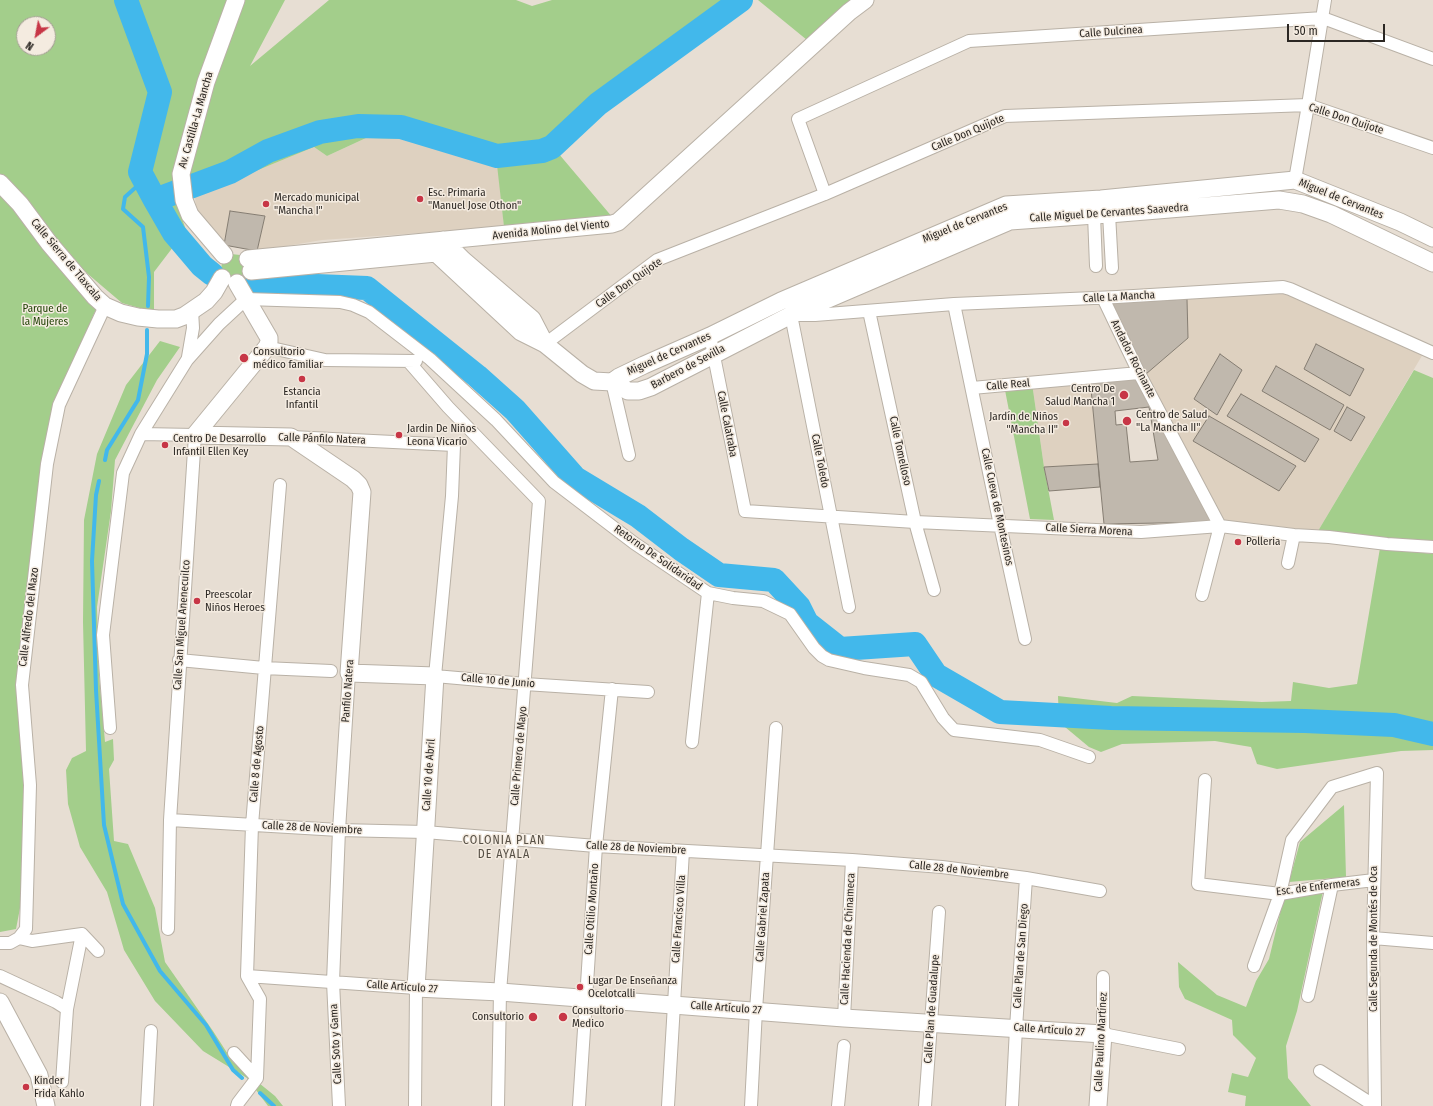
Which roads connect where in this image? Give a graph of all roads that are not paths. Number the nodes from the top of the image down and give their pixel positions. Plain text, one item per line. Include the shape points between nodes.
1 (236, 0) edge
2 (865, 0) edge
3 (1325, 0) edge
4 (1323, 18) junction
5 (1433, 60) edge
6 (1308, 105) junction
7 (1433, 148) edge
8 (1295, 180) junction
9 (0, 183) edge
10 (825, 194) junction
11 (1102, 214) junction
12 (1433, 238) edge
13 (440, 246) junction
14 (224, 255) junction
15 (1433, 263) edge
16 (250, 265) junction
17 (1096, 266) dead end
18 (1112, 268) dead end
19 (230, 281) junction
20 (1103, 298) junction
21 (246, 299) junction
22 (954, 304) junction
23 (105, 306) junction
24 (192, 310) junction
25 (869, 311) junction
26 (791, 315) junction
27 (710, 336) junction
28 (545, 344) junction
29 (267, 347) junction
30 (1433, 353) edge
31 (714, 354) junction
32 (430, 359) junction
33 (187, 360) junction
34 (410, 362) junction
35 (1140, 372) junction
36 (612, 382) junction
37 (972, 388) junction
38 (141, 434) junction
39 (194, 435) junction
40 (291, 437) junction
41 (454, 445) joint
42 (629, 455) dead end
43 (280, 485) dead end
44 (744, 511) joint
45 (831, 517) junction
46 (915, 522) junction
47 (1000, 525) junction
48 (1220, 526) junction
49 (1294, 535) junction
50 (1433, 547) edge
51 (1288, 563) dead end
52 (934, 590) dead end
53 (708, 593) junction
54 (1202, 595) dead end
55 (849, 607) dead end
56 (1025, 639) dead end
57 (180, 660) junction
58 (264, 668) junction
59 (331, 671) dead end
60 (349, 673) junction
61 (435, 676) junction
62 (525, 684) junction
63 (612, 689) junction
64 (648, 692) dead end
65 (110, 728) dead end
66 (776, 728) dead end
67 (692, 742) dead end
68 (1089, 757) dead end
69 (1205, 780) dead end
70 (170, 820) junction
71 (252, 825) junction
72 (339, 830) junction
73 (425, 832) junction
74 (512, 840) junction
75 (596, 846) junction
76 (683, 851) junction
77 (767, 856) junction
78 (852, 860) junction
79 (1026, 878) junction
80 (1374, 880) junction
81 (1332, 885) junction
82 (1100, 891) dead end
83 (1280, 894) junction
84 (939, 912) dead end
85 (168, 929) dead end
86 (82, 934) junction
87 (19, 938) junction
88 (1373, 938) junction
89 (0, 943) edge
90 (1433, 943) edge
91 (98, 951) dead end
92 (1254, 966) dead end
93 (0, 976) edge
94 (247, 976) junction
95 (1103, 977) dead end
96 (333, 982) junction
97 (416, 988) junction
98 (500, 992) junction
99 (1308, 996) dead end
100 (586, 999) junction
101 (0, 1002) edge
102 (673, 1005) junction
103 (67, 1009) junction
104 (756, 1010) junction
105 (807, 1015) junction
106 (844, 1018) junction
107 (878, 1020) junction
108 (931, 1023) junction
109 (1016, 1028) junction
110 (151, 1031) dead end
111 (1103, 1034) junction
112 (844, 1046) dead end
113 (1178, 1049) dead end
114 (234, 1053) dead end
115 (1320, 1071) dead end
116 (257, 1078) junction
117 (62, 1082) dead end
118 (237, 1105) edge
119 (46, 1106) edge
120 (147, 1106) edge
121 (339, 1106) edge
122 (415, 1106) edge
123 (498, 1106) edge
124 (579, 1106) edge
125 (668, 1106) edge
126 (751, 1106) edge
127 (838, 1106) edge
128 (925, 1106) edge
129 (1012, 1106) edge
130 (1098, 1106) edge
131 (1375, 1106) edge

1 - 14 main road, Av. Castilla-La Mancha via 206,82 181,174 184,200 190,215
2 - 13 main road, Avenida Molino del Viento via 618,222
3 - 4 street
4 - 5 street, Calle Dulcinea
4 - 6 street
4 - 10 street, Calle Dulcinea via 969,41 798,119
6 - 7 street, Calle Don Quijote
6 - 8 street
6 - 10 street, Calle Don Quijote via 1005,116
8 - 12 main road, Miguel de Cervantes
8 - 27 main road, Miguel de Cervantes via 1101,199 1006,205 781,301
9 - 23 main road, Calle Sierra de Tlaxcala
10 - 28 street, Calle Don Quijote via 657,260
11 - 15 main road, Calle Miguel De Cervantes Saavedra via 1279,200 1303,204 1331,214
11 - 17 street
11 - 18 street
11 - 26 main road, Calle Miguel De Cervantes Saavedra via 1010,220
13 - 16 main road, Avenida Molino del Viento
13 - 28 main road, Barbero de Sevilla via 463,260 532,319
14 - 16 main road via 230,252 243,254
14 - 19 main road via 218,267 219,273
16 - 19 main road via 249,276 244,281
19 - 21 main road
19 - 24 main road, Calle Sierra de Tlaxcala
20 - 22 street, Calle La Mancha
20 - 30 street, Calle La Mancha via 1283,287
20 - 35 street, Andador Rocinante
21 - 29 main road via 269,338
21 - 32 street, Retorno De Solidaridad via 340,302 353,305 369,312
21 - 33 street via 219,324
22 - 25 street, Calle La Mancha
22 - 37 street, Calle Cueva de Montesinos
23 - 24 main road, Calle Sierra de Tlaxcala via 121,313 158,319 176,319
23 - 87 street, Calle Alfredo del Mazo via 59,405 47,464 22,685 30,785 26,929
24 - 33 street via 194,328
25 - 26 street, Calle La Mancha
25 - 46 street, Calle Tomelloso
26 - 31 main road, Barbero de Sevilla
26 - 45 street, Calle Toledo
27 - 31 street, Calle Calatraba
27 - 36 main road, Miguel de Cervantes
28 - 36 main road, Barbero de Sevilla via 594,381
29 - 34 street via 325,360
29 - 39 main road
31 - 36 main road, Barbero de Sevilla via 651,388 628,391
31 - 44 street, Calle Calatraba
32 - 34 street
32 - 53 street, Retorno De Solidaridad via 496,420 554,482 634,543
33 - 38 street
34 - 62 street, Calle Primero de Mayo via 448,407 539,501
35 - 37 street, Calle Real
35 - 48 street, Andador Rocinante
36 - 42 street
37 - 47 street, Calle Cueva de Montesinos
38 - 39 street, Calle Pánfilo Natera
38 - 65 street via 123,473 103,635
39 - 40 main road, Calle Pánfilo Natera
39 - 57 street, Calle San Miguel Anenecuilco
40 - 41 street, Calle Pánfilo Natera
40 - 60 main road, Panfilo Natera via 349,476 359,485 362,492
41 - 61 street, Calle 10 de Abril via 452,496
43 - 58 street, Calle 8 de Agosto
44 - 45 street, Calle Sierra Morena
45 - 46 street, Calle Sierra Morena
45 - 55 street, Calle Toledo
46 - 47 street, Calle Sierra Morena
46 - 52 street, Calle Tomelloso
47 - 48 street, Calle Sierra Morena via 1141,532
47 - 56 street, Calle Cueva de Montesinos
48 - 49 street, Calle Sierra Morena
48 - 54 street
49 - 50 street, Calle Sierra Morena
49 - 51 street
53 - 67 street
53 - 68 street, Retorno De Solidaridad via 763,601 790,614 814,648 830,660 909,675 920,682 943,718 954,730 1040,740
57 - 58 street
57 - 70 street, Calle San Miguel Anenecuilco
58 - 59 street
58 - 71 street, Calle 8 de Agosto
60 - 61 main road, Calle 10 de Junio
60 - 72 street, Panfilo Natera
61 - 62 street, Calle 10 de Junio
61 - 73 main road, Calle 10 de Abril
62 - 63 street, Calle 10 de Junio
62 - 74 street, Calle Primero de Mayo
63 - 64 street, Calle 10 de Junio
63 - 75 street, Calle Otilio Montaño
66 - 77 street, Calle Gabriel Zapata
69 - 83 street, Esc. de Enfermeras via 1198,884
70 - 71 street, Calle 28 de Noviembre
70 - 85 street, Calle San Miguel Anenecuilco
71 - 72 street, Calle 28 de Noviembre
71 - 94 street, Calle 8 de Agosto
72 - 73 street, Calle 28 de Noviembre
72 - 96 street, Panfilo Natera
73 - 74 street, Calle 28 de Noviembre
73 - 97 main road, Calle 10 de Abril
74 - 75 street, Calle 28 de Noviembre
74 - 98 street, Calle Primero de Mayo
75 - 76 street, Calle 28 de Noviembre
75 - 100 street, Calle Otilio Montaño
76 - 77 street, Calle 28 de Noviembre
76 - 102 street, Calle Francisco Villa
77 - 78 street, Calle 28 de Noviembre
77 - 104 street, Calle Gabriel Zapata
78 - 79 street, Calle 28 de Noviembre via 942,867
78 - 106 street, Calle Hacienda de Chinameca
79 - 82 street, Calle 28 de Noviembre
79 - 109 street, Calle Plan de San Diego
80 - 81 street, Esc. de Enfermeras
80 - 83 street, Calle Segunda de Montés de Oca via 1377,773 1332,787 1292,840
80 - 88 street, Calle Segunda de Montés de Oca
81 - 83 street, Esc. de Enfermeras
81 - 99 street
83 - 92 street
84 - 108 street, Calle Plan de Guadalupe
86 - 87 street via 32,941
86 - 91 street
86 - 103 street
87 - 89 street via 10,943
88 - 90 street
88 - 131 street, Calle Segunda de Montés de Oca
93 - 103 street
94 - 96 street, Calle Artículo 27
94 - 116 street via 260,998
95 - 111 street, Calle Paulino Martínez
96 - 97 street, Calle Artículo 27
96 - 121 street, Calle Soto y Gama
97 - 98 main road, Calle Artículo 27
97 - 122 street, Calle 10 de Abril
98 - 100 main road, Calle Artículo 27
98 - 123 street, Calle Primero de Mayo
100 - 102 main road, Calle Artículo 27
100 - 124 street, Calle Otilio Montaño
101 - 119 main road via 39,1075
102 - 104 main road, Calle Artículo 27
102 - 125 street, Calle Francisco Villa
103 - 117 street
104 - 105 main road, Calle Artículo 27
104 - 126 street, Calle Gabriel Zapata
105 - 106 main road, Calle Artículo 27
105 - 107 street via 819,1023 845,1026 871,1027
106 - 107 main road, Calle Artículo 27
107 - 108 main road, Calle Artículo 27
108 - 109 main road, Calle Artículo 27
108 - 128 street, Calle Plan de Guadalupe
109 - 111 main road, Calle Artículo 27
109 - 129 street, Calle Plan de San Diego
110 - 120 street
111 - 113 street, Calle Artículo 27
111 - 130 main road, Calle Paulino Martínez
112 - 127 street
114 - 116 street
115 - 131 street
116 - 118 street

